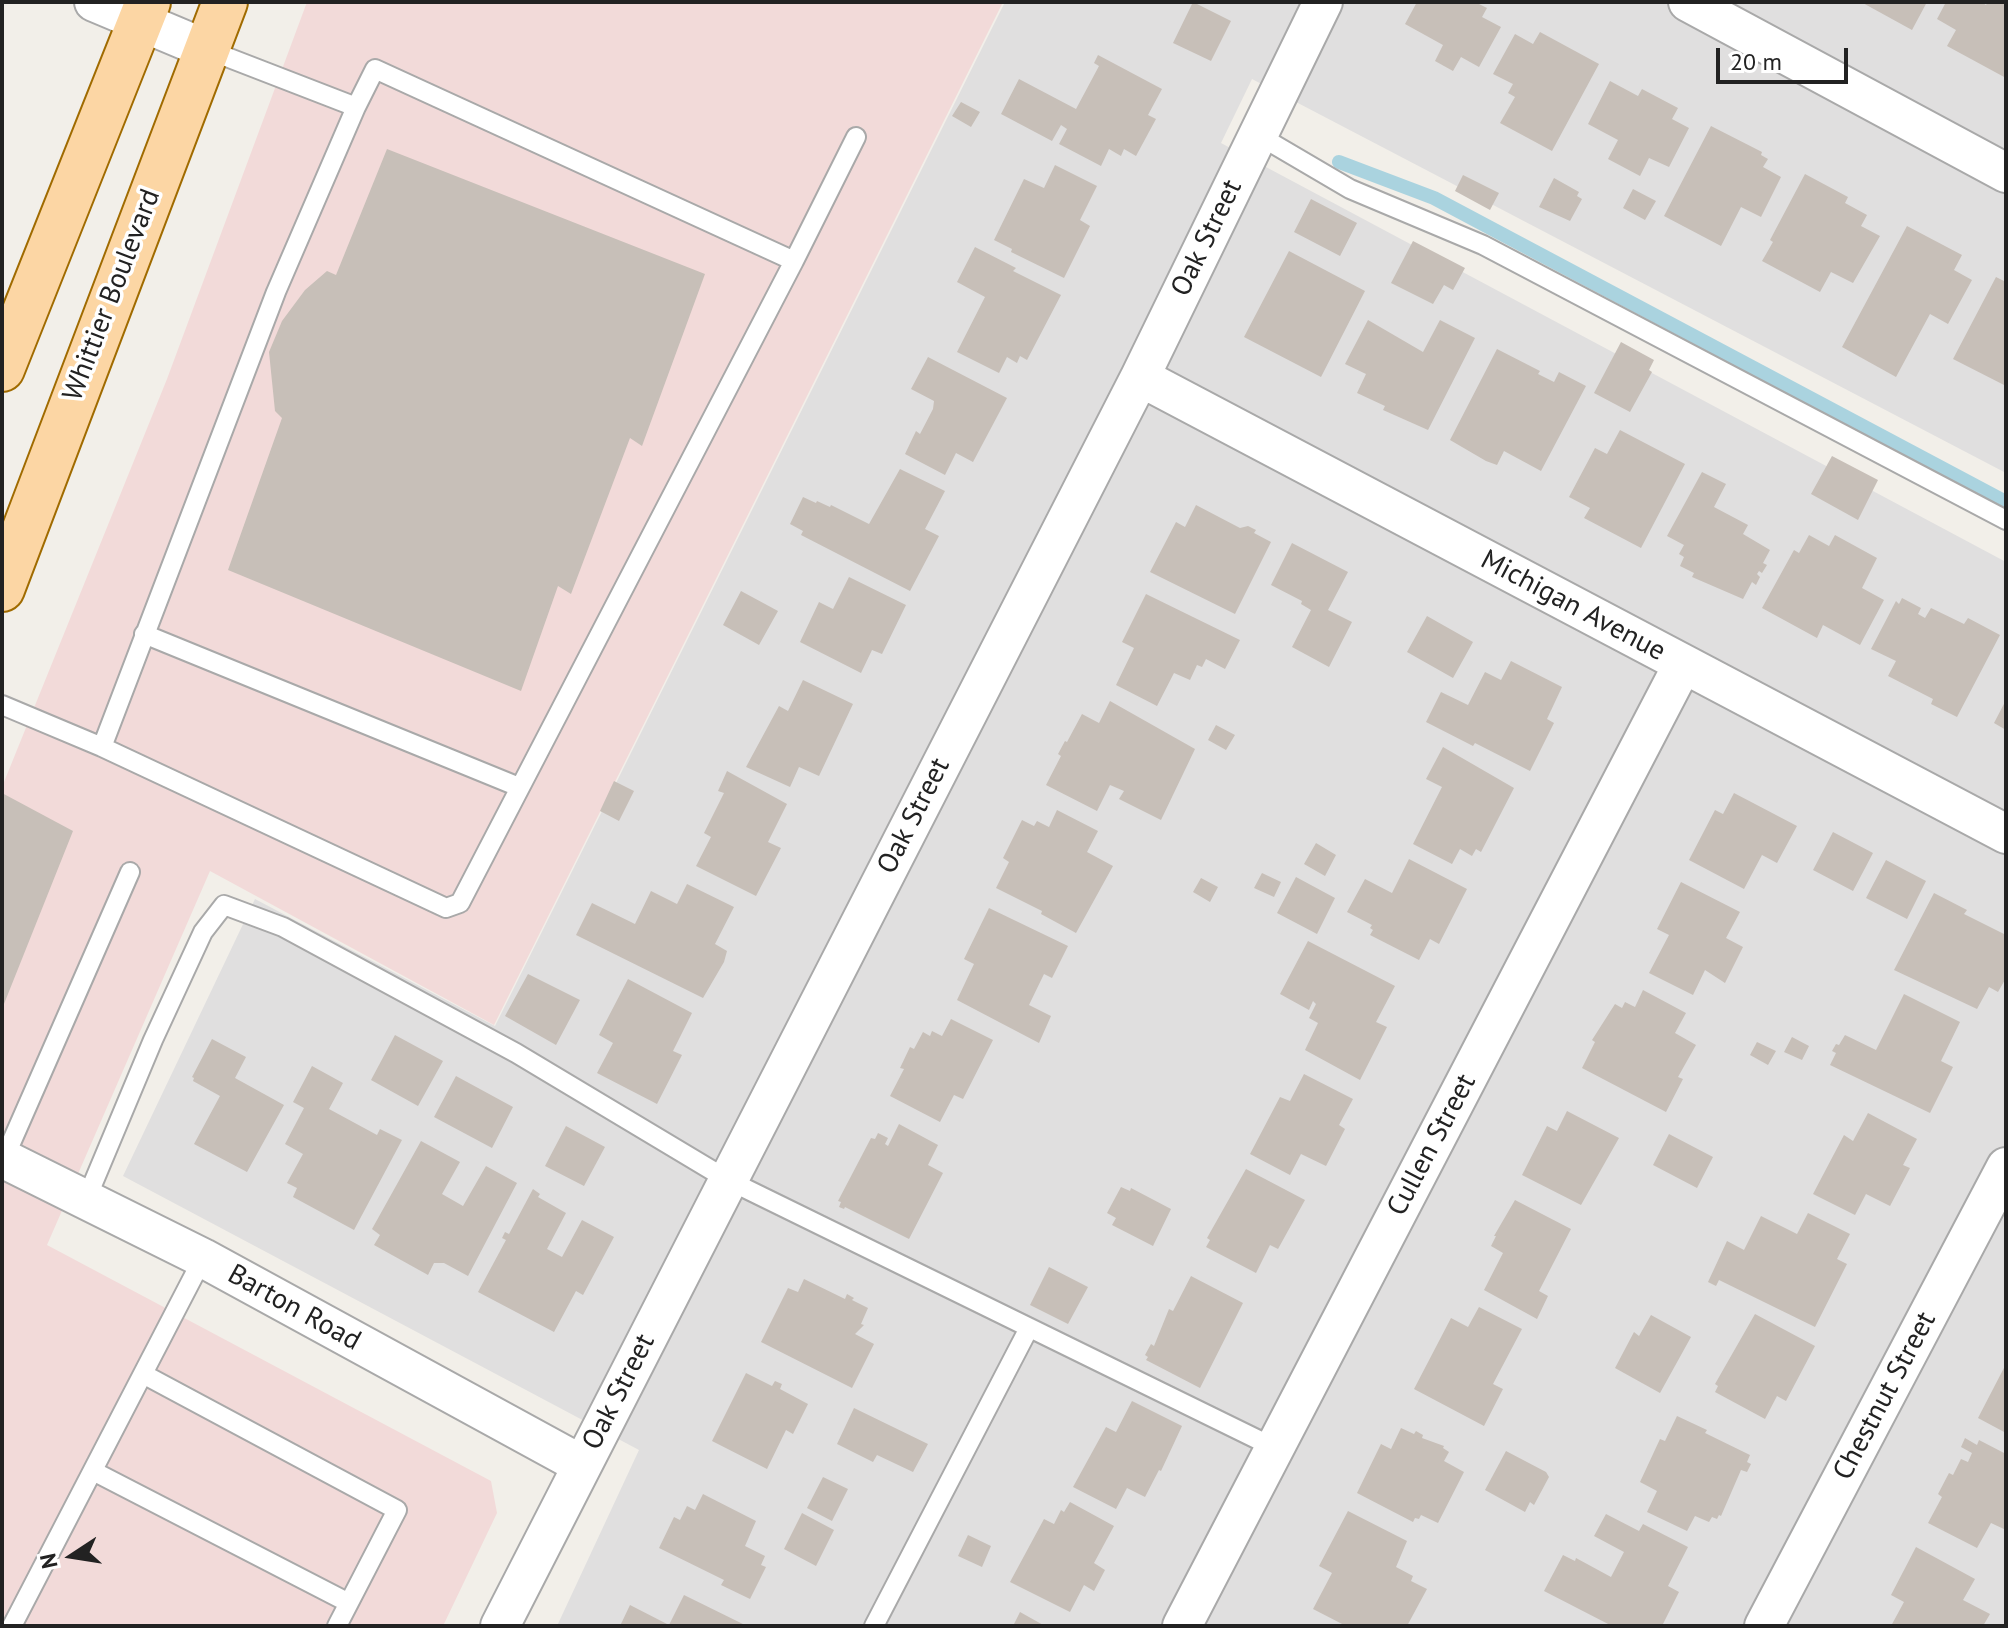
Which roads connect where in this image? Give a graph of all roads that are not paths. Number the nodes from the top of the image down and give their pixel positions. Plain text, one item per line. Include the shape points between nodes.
1 (94, 2) edge
2 (225, 2) edge
3 (1323, 2) edge
4 (1688, 2) edge
5 (144, 12) edge
6 (206, 49) junction
7 (356, 107) junction
8 (1258, 135) junction
9 (856, 137) dead end
10 (2006, 173) edge
11 (794, 261) junction
12 (2, 369) edge
13 (1140, 377) junction
14 (2006, 520) edge
15 (2, 589) edge
16 (144, 634) junction
17 (1683, 664) junction
18 (2, 705) edge
19 (102, 747) junction
20 (519, 787) junction
21 (2006, 834) edge
22 (130, 872) dead end
23 (3, 1158) edge
24 (2006, 1167) edge
25 (728, 1180) junction
26 (86, 1200) junction
27 (203, 1258) junction
28 (1029, 1328) junction
29 (143, 1374) junction
30 (1275, 1448) junction
31 (582, 1465) junction
32 (93, 1471) junction
33 (349, 1603) junction
34 (12, 1626) edge
35 (337, 1626) edge
36 (500, 1626) edge
37 (874, 1626) edge
38 (1182, 1626) edge
39 (1764, 1626) edge

1 - 5 street
2 - 6 main road, Whittier Boulevard
3 - 8 street, Oak Street
4 - 10 street
5 - 6 street
5 - 12 main road
6 - 7 lane
6 - 15 main road, Whittier Boulevard
7 - 11 lane via 375,69
7 - 16 lane via 276,292
8 - 13 street, Oak Street
8 - 14 lane via 1350,189 1483,245
9 - 11 lane
11 - 20 lane
13 - 17 street, Michigan Avenue
13 - 25 street, Oak Street
16 - 19 lane
16 - 20 lane
17 - 21 street, Michigan Avenue
17 - 30 street, Cullen Street
18 - 19 lane
19 - 20 lane via 446,908 460,903
22 - 23 lane
23 - 26 street, Barton Road
24 - 39 street, Chestnut Street
25 - 26 lane via 488,1038 283,927 224,905 203,932
25 - 28 lane
25 - 31 street, Oak Street
26 - 27 street, Barton Road
27 - 29 lane
27 - 31 street, Barton Road
28 - 30 lane
28 - 37 lane
29 - 32 lane
29 - 33 lane via 397,1510
30 - 38 street, Cullen Street
31 - 36 street, Oak Street
32 - 33 lane
32 - 34 lane
33 - 35 lane

